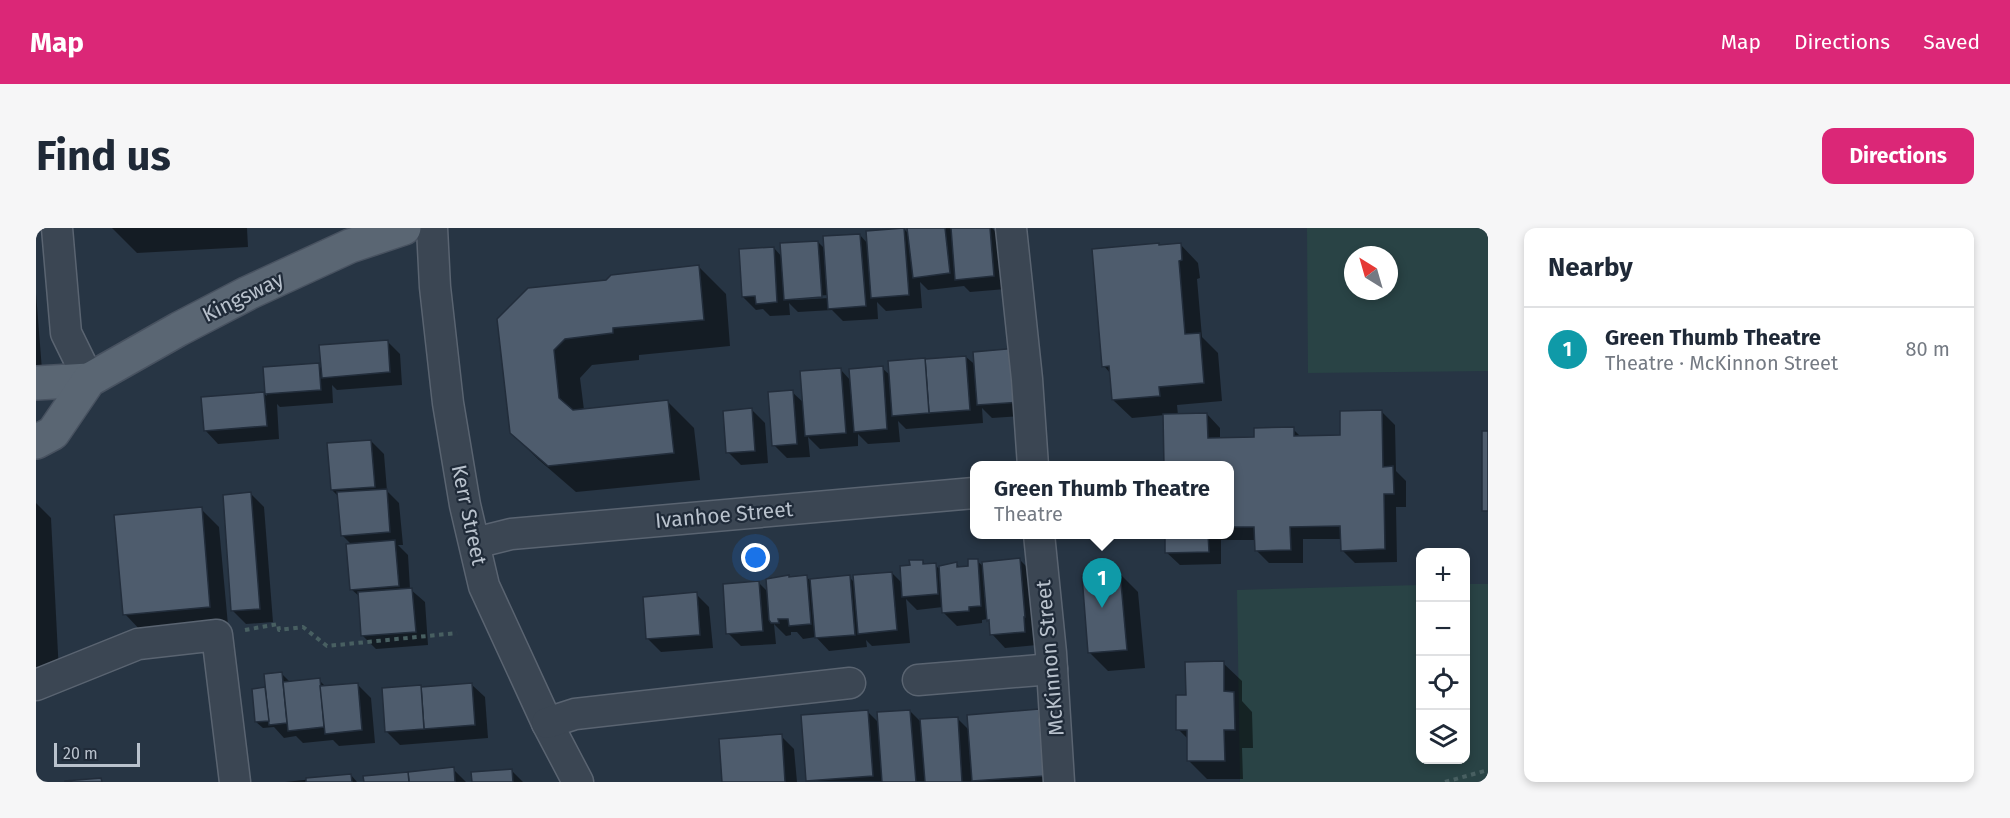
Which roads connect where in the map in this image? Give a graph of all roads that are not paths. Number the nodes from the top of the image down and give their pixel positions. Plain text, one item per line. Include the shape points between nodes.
1 (57, 228) edge
2 (404, 228) edge
3 (432, 228) edge
4 (1011, 228) edge
5 (89, 380) junction
6 (36, 383) edge
7 (36, 442) edge
8 (1033, 461) edge
9 (970, 493) edge
10 (1039, 539) edge
11 (475, 543) junction
12 (1052, 669) junction
13 (918, 680) dead end
14 (850, 683) dead end
15 (36, 685) edge
16 (546, 723) junction
17 (235, 782) edge
18 (578, 782) edge
19 (1059, 782) edge

1 - 5 street via 66,333
2 - 5 main road, Kingsway via 350,246 248,293
3 - 11 street, Kerr Street via 448,403
4 - 8 street
5 - 6 main road, Kingsway
5 - 7 main road, Kingsway via 53,433
9 - 11 street, Ivanhoe Street via 511,534
10 - 12 street, McKinnon Street
11 - 16 street, Kerr Street via 484,586
12 - 13 street
12 - 19 street, McKinnon Street
14 - 16 street via 575,714
15 - 17 street via 138,644 217,635
16 - 18 street, Kerr Street

